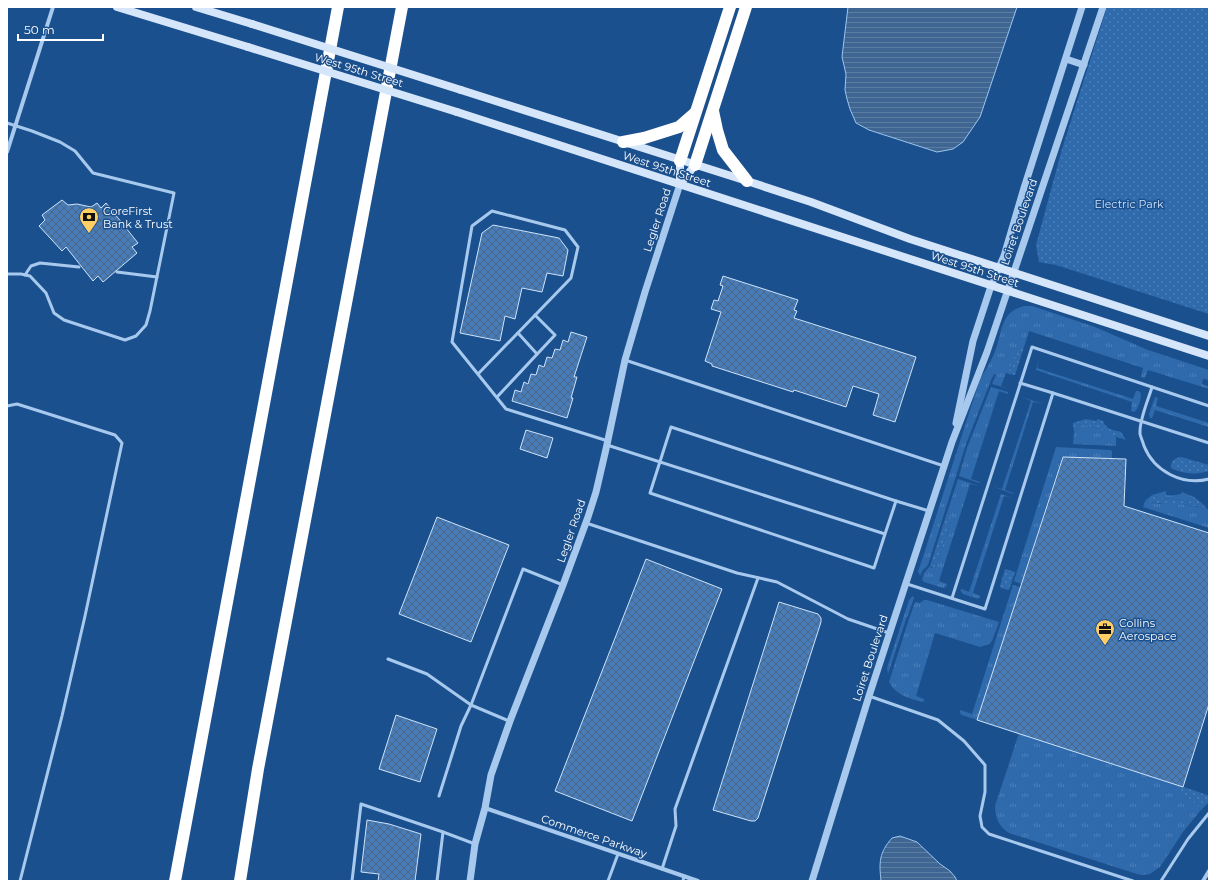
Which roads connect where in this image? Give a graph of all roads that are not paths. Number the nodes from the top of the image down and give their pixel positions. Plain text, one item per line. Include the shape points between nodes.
1 (53, 7) edge
2 (117, 7) edge
3 (196, 7) edge
4 (338, 7) edge
5 (402, 7) edge
6 (730, 7) edge
7 (746, 7) edge
8 (1082, 7) edge
9 (1103, 7) edge
10 (1066, 59) junction
11 (1084, 65) junction
12 (713, 110) junction
13 (695, 113) junction
14 (7, 123) edge
15 (16, 126) junction
16 (622, 142) junction
17 (7, 152) edge
18 (680, 160) junction
19 (695, 165) junction
20 (747, 181) junction
21 (680, 184) junction
22 (79, 267) dead end
23 (999, 268) junction
24 (117, 272) dead end
25 (1014, 273) junction
26 (7, 274) edge
27 (25, 275) junction
28 (157, 277) junction
29 (991, 286) junction
30 (1008, 291) junction
31 (535, 315) junction
32 (518, 333) junction
33 (1209, 336) edge
34 (537, 354) junction
35 (1209, 356) edge
36 (625, 360) junction
37 (478, 374) junction
38 (1020, 382) junction
39 (1152, 387) junction
40 (1053, 393) junction
41 (497, 397) junction
42 (7, 406) edge
43 (1209, 406) edge
44 (1141, 422) junction
45 (952, 442) junction
46 (608, 443) junction
47 (1209, 443) edge
48 (660, 462) junction
49 (944, 466) junction
50 (1209, 478) edge
51 (896, 501) junction
52 (929, 512) junction
53 (586, 523) junction
54 (885, 534) junction
55 (758, 578) junction
56 (905, 584) junction
57 (563, 585) junction
58 (952, 598) junction
59 (889, 634) junction
60 (388, 658) dead end
61 (868, 696) junction
62 (471, 705) junction
63 (510, 721) junction
64 (439, 796) dead end
65 (485, 808) junction
66 (1209, 813) edge
67 (443, 832) junction
68 (475, 844) junction
69 (618, 854) junction
70 (662, 869) junction
71 (1209, 871) edge
72 (683, 879) edge
73 (20, 881) edge
74 (175, 881) edge
75 (240, 881) edge
76 (352, 881) edge
77 (437, 881) edge
78 (470, 881) edge
79 (608, 881) edge
80 (698, 881) edge
81 (812, 881) edge
82 (1133, 881) edge
83 (1161, 881) edge
84 (1204, 881) edge

1 - 15 street
2 - 21 main road, West 95th Street, bridge
3 - 16 main road, West 95th Street, bridge
4 - 74 highway
5 - 75 highway via 260,762
6 - 13 highway
7 - 12 highway
8 - 10 street, Loiret Boulevard
9 - 11 street, Loiret Boulevard
10 - 11 street
10 - 23 street, Loiret Boulevard
11 - 25 street, Loiret Boulevard
12 - 19 highway
12 - 20 highway via 723,150
13 - 16 highway via 679,127
13 - 18 highway
14 - 15 lane
15 - 17 street
15 - 28 lane via 60,142 75,151 93,173 174,193
16 - 18 main road, West 95th Street
18 - 19 main road, West 95th Street
18 - 21 main road
19 - 20 main road, West 95th Street
19 - 21 main road
20 - 23 main road, West 95th Street
21 - 29 main road, West 95th Street
21 - 36 street, Legler Road
22 - 27 lane via 40,263 31,266
23 - 25 main road, West 95th Street
23 - 29 street, Loiret Boulevard
24 - 28 lane
25 - 30 street, Loiret Boulevard
25 - 33 main road, West 95th Street
26 - 27 lane
27 - 28 lane via 30,276 46,293 54,313 64,320 125,340 136,336 146,325
29 - 30 main road, West 95th Street
29 - 45 street, Loiret Boulevard via 973,341
30 - 35 main road, West 95th Street
30 - 45 street, Loiret Boulevard
31 - 32 lane
31 - 34 lane via 555,335
31 - 37 lane via 571,278 578,247 565,230 492,211 472,226 452,342
32 - 34 lane
32 - 37 lane
34 - 41 lane
36 - 46 street, Legler Road
36 - 49 lane
37 - 41 lane
38 - 39 lane via 1032,347
38 - 40 lane
38 - 58 lane
39 - 43 lane
39 - 44 lane
40 - 44 lane
40 - 58 lane via 984,609
41 - 46 lane via 506,409
42 - 73 lane via 17,404 115,435 122,443 84,623
44 - 47 lane
44 - 50 lane via 1140,435 1147,453 1162,470 1192,481
45 - 49 street, Loiret Boulevard
46 - 48 lane
46 - 53 street, Legler Road
48 - 51 lane via 671,427
48 - 54 lane
48 - 54 lane via 650,494 874,568
49 - 52 street, Loiret Boulevard
51 - 52 lane
51 - 54 lane
52 - 56 street, Loiret Boulevard
53 - 55 lane
53 - 57 street, Legler Road
55 - 59 lane via 777,582 848,619
55 - 70 lane via 675,809 676,826
56 - 58 lane
56 - 59 street, Loiret Boulevard
57 - 62 lane via 523,569
57 - 63 street, Legler Road
59 - 61 street, Loiret Boulevard
60 - 62 lane via 427,674
61 - 81 street, Loiret Boulevard
61 - 82 lane via 938,720 964,741 985,765 985,792 980,816 982,827 988,834
62 - 63 lane
62 - 64 lane via 461,726
63 - 65 street, Legler Road via 491,775
65 - 68 street, Legler Road
65 - 69 street, Commerce Parkway
66 - 83 lane
67 - 68 lane
67 - 76 lane via 361,804
67 - 77 lane
68 - 78 street, Legler Road
69 - 70 street, Commerce Parkway
69 - 79 lane
70 - 72 street, Commerce Parkway
71 - 84 street
72 - 80 street, Commerce Parkway

